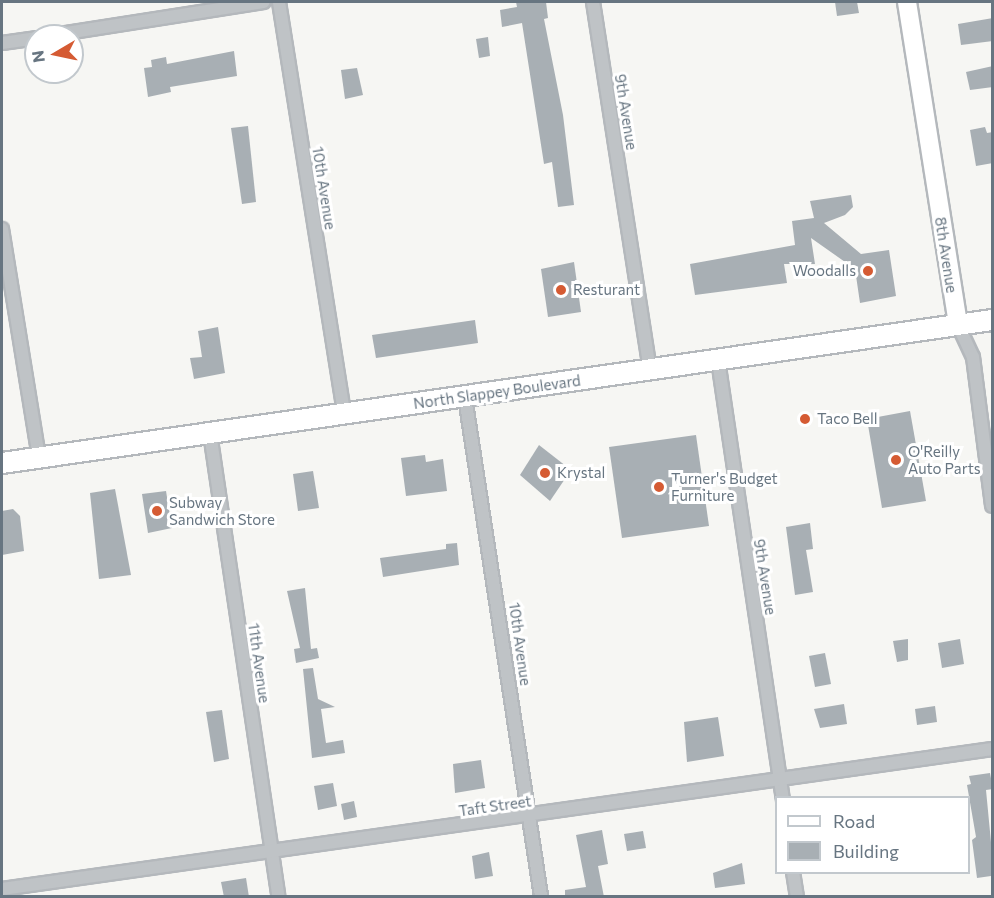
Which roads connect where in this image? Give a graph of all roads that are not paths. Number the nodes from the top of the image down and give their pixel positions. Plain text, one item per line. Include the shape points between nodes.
1 (263, 2) edge
2 (279, 2) edge
3 (593, 2) edge
4 (907, 2) edge
5 (84, 30) edge
6 (24, 40) edge
7 (2, 43) edge
8 (2, 229) edge
9 (993, 320) edge
10 (958, 326) junction
11 (718, 360) junction
12 (650, 370) junction
13 (465, 397) junction
14 (345, 414) junction
15 (210, 433) junction
16 (39, 458) junction
17 (2, 463) edge
18 (993, 506) edge
19 (993, 749) edge
20 (781, 779) junction
21 (783, 796) edge
22 (530, 817) junction
23 (272, 851) junction
24 (793, 874) edge
25 (2, 889) edge
26 (278, 897) edge
27 (541, 897) edge
28 (797, 897) edge

1 - 5 street
2 - 14 street, 10th Avenue
3 - 12 street, 9th Avenue
4 - 10 street, 8th Avenue
6 - 7 street
8 - 16 street
9 - 10 main road, North Slappey Boulevard
10 - 11 main road, North Slappey Boulevard
10 - 18 street, 8th Avenue via 973,357
11 - 12 main road, North Slappey Boulevard
11 - 20 street, 9th Avenue
12 - 13 main road, North Slappey Boulevard
13 - 14 main road, North Slappey Boulevard
13 - 22 street, 10th Avenue
14 - 15 main road, North Slappey Boulevard
15 - 16 main road, North Slappey Boulevard
15 - 23 street, 11th Avenue
16 - 17 main road, North Slappey Boulevard
19 - 20 street, Taft Street
20 - 21 street, 9th Avenue
20 - 22 street, Taft Street
22 - 23 street, Taft Street
22 - 27 street, 10th Avenue
23 - 25 street, Taft Street
23 - 26 street, 11th Avenue
24 - 28 street

